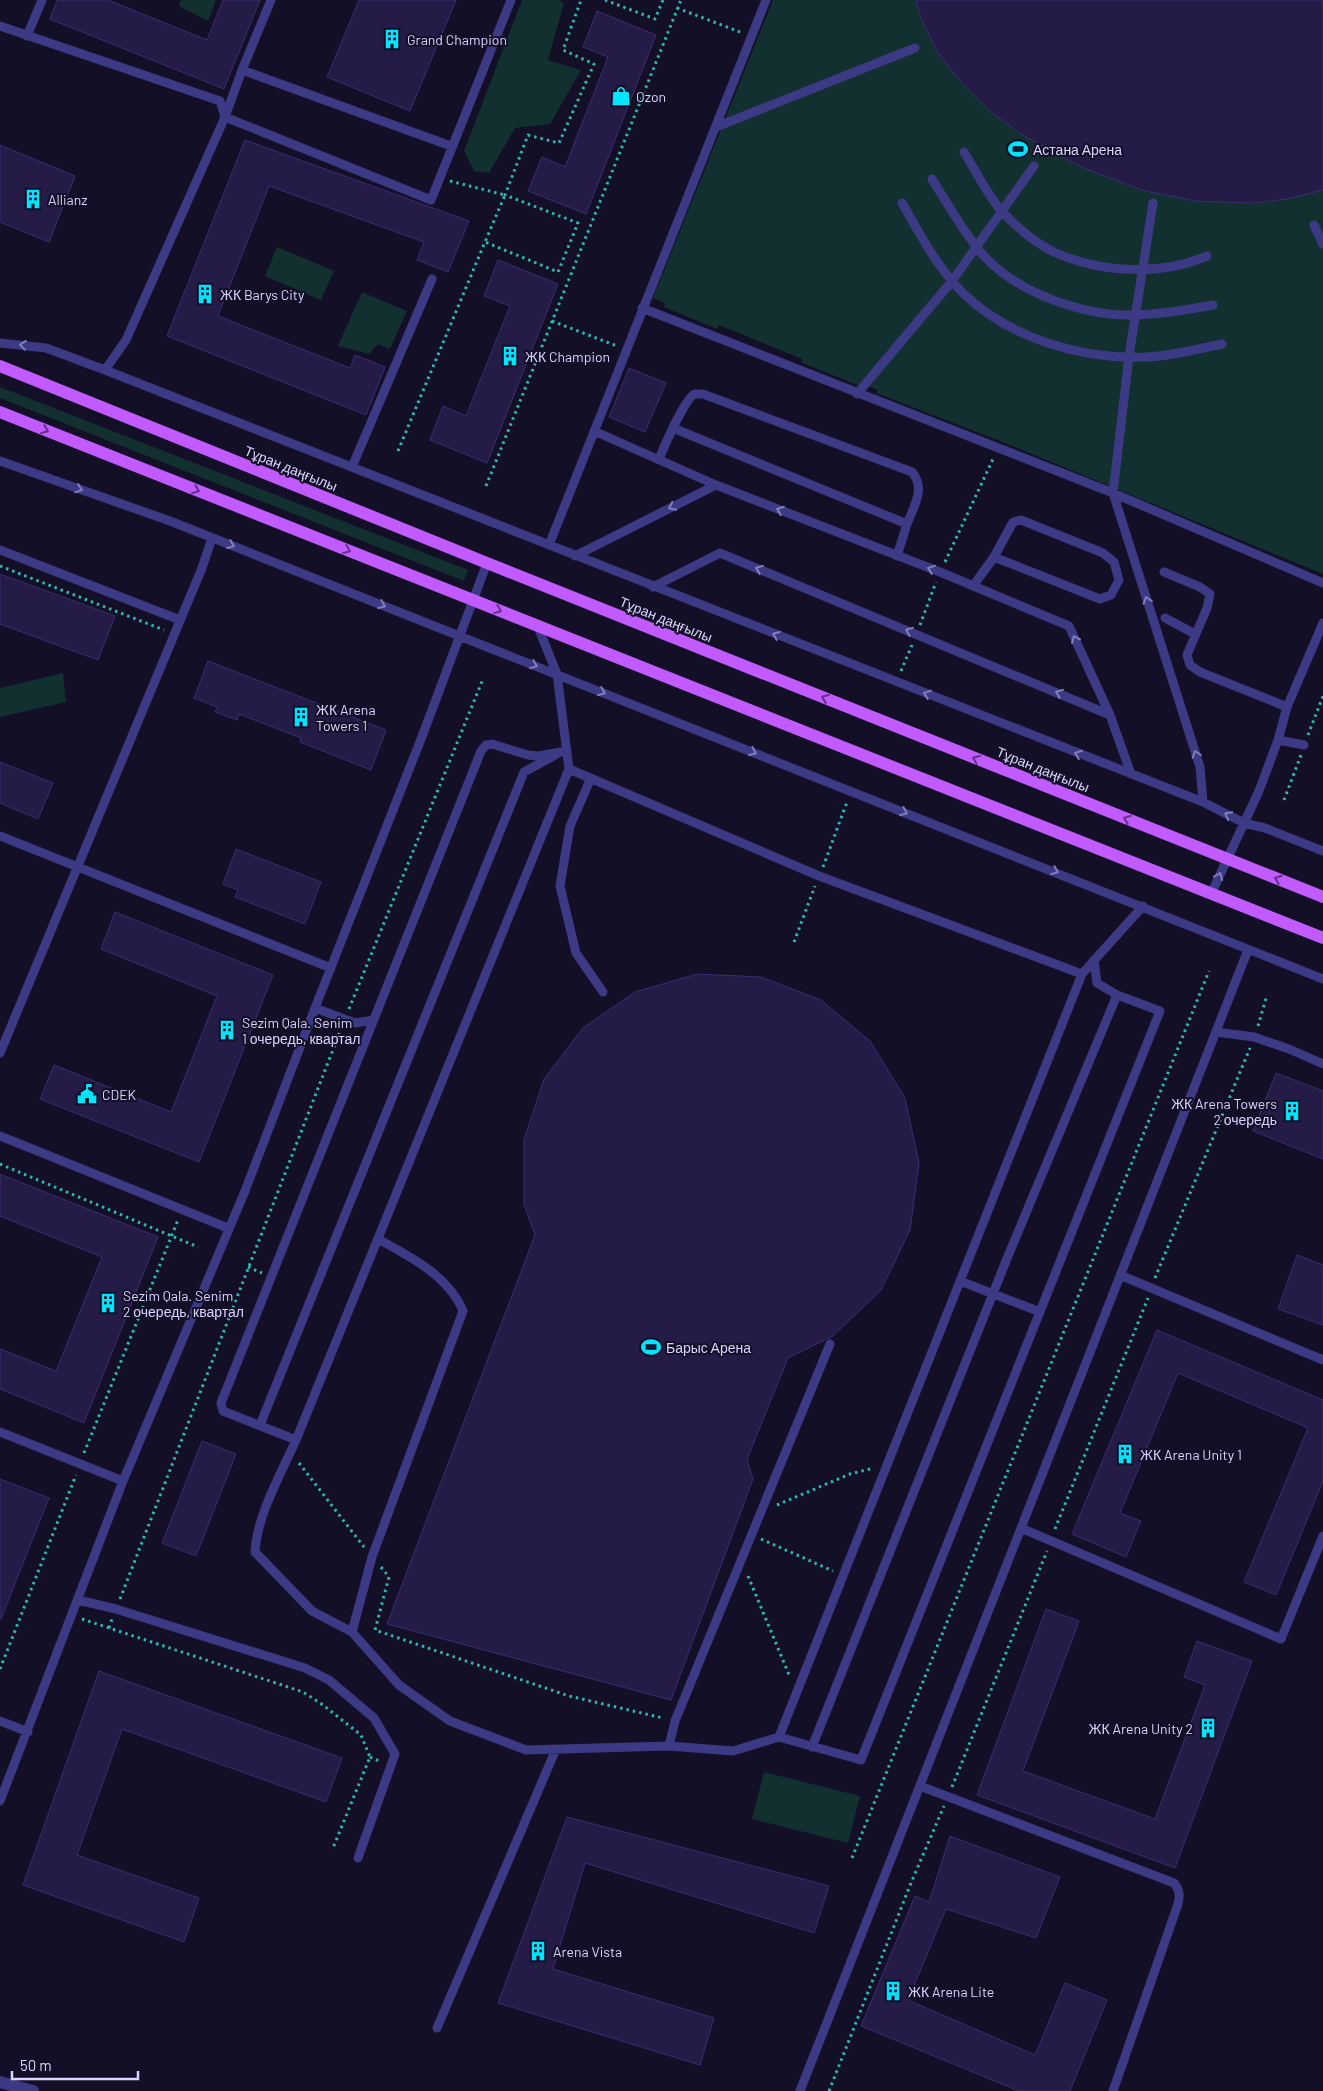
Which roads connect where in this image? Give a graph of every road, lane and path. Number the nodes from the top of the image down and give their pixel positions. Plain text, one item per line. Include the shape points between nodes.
1 (42, 0) edge
2 (271, 0) edge
3 (510, 0) edge
4 (581, 0) edge
5 (605, 0) edge
6 (663, 0) edge
7 (680, 0) edge
8 (766, 0) edge
9 (677, 8) junction
10 (0, 26) edge
11 (27, 36) junction
12 (752, 37) junction
13 (915, 48) dead end
14 (242, 70) junction
15 (225, 117) junction
16 (716, 127) junction
17 (451, 146) junction
18 (964, 152) dead end
19 (1034, 166) dead end
20 (440, 179) junction
21 (932, 179) dead end
22 (505, 195) junction
23 (902, 203) dead end
24 (1153, 203) dead end
25 (1002, 211) junction
26 (1314, 225) dead end
27 (485, 242) junction
28 (1323, 244) edge
29 (977, 247) junction
30 (1206, 256) dead end
31 (1142, 269) junction
32 (432, 279) dead end
33 (952, 281) junction
34 (1213, 305) dead end
35 (642, 308) junction
36 (1136, 315) junction
37 (552, 321) junction
38 (0, 343) edge
39 (1222, 344) dead end
40 (626, 350) junction
41 (1130, 356) junction
42 (0, 366) edge
43 (106, 370) junction
44 (857, 394) junction
45 (0, 412) edge
46 (673, 428) junction
47 (594, 431) junction
48 (398, 450) dead end
49 (998, 450) junction
50 (659, 458) junction
51 (0, 461) edge
52 (352, 467) junction
53 (716, 485) junction
54 (486, 486) dead end
55 (1113, 493) junction
56 (907, 524) junction
57 (212, 538) junction
58 (549, 545) junction
59 (0, 550) edge
60 (575, 556) junction
61 (897, 556) junction
62 (994, 557) junction
63 (487, 564) junction
64 (0, 566) edge
65 (940, 572) junction
66 (1164, 572) dead end
67 (1323, 583) edge
68 (973, 586) junction
69 (653, 587) junction
70 (473, 600) junction
71 (1165, 618) dead end
72 (180, 620) junction
73 (1323, 623) edge
74 (538, 627) junction
75 (174, 634) junction
76 (916, 634) junction
77 (1195, 634) junction
78 (459, 635) junction
79 (557, 674) junction
80 (483, 680) dead end
81 (897, 683) junction
82 (1287, 707) junction
83 (1110, 714) junction
84 (1278, 740) junction
85 (1304, 745) dead end
86 (564, 751) junction
87 (569, 769) junction
88 (1131, 774) junction
89 (591, 778) junction
90 (1202, 802) junction
91 (1244, 823) junction
92 (0, 836) edge
93 (1323, 850) edge
94 (1226, 859) junction
95 (76, 867) junction
96 (1211, 894) junction
97 (1323, 897) edge
98 (1143, 906) junction
99 (1323, 938) edge
100 (1248, 950) junction
101 (1094, 960) junction
102 (331, 968) junction
103 (1209, 971) dead end
104 (1082, 974) junction
105 (1323, 979) edge
106 (603, 992) dead end
107 (1117, 995) junction
108 (1267, 995) dead end
109 (315, 1008) junction
110 (344, 1020) junction
111 (374, 1020) junction
112 (1216, 1032) junction
113 (1254, 1037) junction
114 (0, 1053) edge
115 (1323, 1064) edge
116 (0, 1136) edge
117 (0, 1164) edge
118 (182, 1210) junction
119 (228, 1228) junction
120 (172, 1237) junction
121 (378, 1240) junction
122 (198, 1248) dead end
123 (1120, 1275) junction
124 (960, 1281) junction
125 (1152, 1288) junction
126 (992, 1295) junction
127 (1040, 1312) junction
128 (830, 1344) dead end
129 (1323, 1360) edge
130 (260, 1425) junction
131 (0, 1432) edge
132 (296, 1440) junction
133 (291, 1453) junction
134 (80, 1464) junction
135 (888, 1464) junction
136 (123, 1481) junction
137 (760, 1512) junction
138 (1021, 1528) junction
139 (752, 1534) junction
140 (1323, 1536) edge
141 (1051, 1541) junction
142 (372, 1557) junction
143 (742, 1560) junction
144 (843, 1576) junction
145 (78, 1600) junction
146 (116, 1609) junction
147 (72, 1616) junction
148 (109, 1628) junction
149 (352, 1632) junction
150 (0, 1669) edge
151 (797, 1692) junction
152 (675, 1720) junction
153 (0, 1721) edge
154 (28, 1732) junction
155 (779, 1737) junction
156 (669, 1746) junction
157 (812, 1747) junction
158 (556, 1749) junction
159 (920, 1786) junction
160 (948, 1796) junction
161 (0, 1801) edge
162 (333, 1848) dead end
163 (358, 1858) dead end
164 (852, 1858) dead end
165 (437, 2028) dead end
166 (0, 2082) edge
167 (33, 2091) edge
168 (800, 2091) edge
169 (829, 2091) edge
170 (1113, 2091) edge

1 - 11 lane
2 - 14 lane
3 - 17 lane
4 - 22 path via 563,50 594,64 559,143 528,135
5 - 6 path via 655,19
7 - 9 path
8 - 12 lane
9 - 12 path
9 - 37 path
10 - 11 lane
11 - 15 lane via 220,101
12 - 16 lane
13 - 16 lane
14 - 15 lane
14 - 17 lane
15 - 20 lane via 431,200
15 - 43 lane via 126,340
16 - 35 lane
17 - 20 lane
18 - 25 lane
19 - 25 lane
20 - 22 path
21 - 29 lane
22 - 27 path
22 - 27 path via 578,223 558,272
23 - 33 lane
24 - 31 lane
25 - 29 lane
25 - 31 lane via 1054,252 1094,265
26 - 28 lane
27 - 48 path
29 - 33 lane
29 - 36 lane via 1000,270 1034,292 1086,310
30 - 31 lane via 1180,264
31 - 36 lane
32 - 52 lane
33 - 41 lane via 977,306 1017,332 1077,351
33 - 44 lane
34 - 36 lane
35 - 40 lane
35 - 44 lane
36 - 41 lane
37 - 40 path
37 - 54 path
43 -> 38 lane via 46,348
39 - 41 lane via 1167,355
40 - 47 lane
41 - 55 lane
42 - 63 main road, Тұран даңғылы
43 - 52 lane
44 - 49 lane
45 -> 70 main road
46 - 50 lane
46 - 56 lane
46 - 56 lane via 689,399 695,394 703,394 912,472 920,489
47 - 50 lane
47 - 58 lane
49 - 55 lane
49 - 65 path
50 - 53 lane
51 -> 57 lane
52 - 58 lane
53 -> 60 lane
61 -> 53 lane
55 - 67 lane
90 -> 55 lane via 1200,767
56 - 61 lane
57 - 72 lane
57 -> 78 lane
58 - 60 lane
59 - 72 lane
60 - 69 lane
65 -> 61 lane
62 - 62 lane via 1012,522 1021,520 1103,553 1114,562 1119,580 1111,595 1100,599
62 - 68 lane
63 - 70 lane
94 -> 63 main road, Тұран даңғылы
64 - 75 path
65 - 68 lane
65 - 76 path
66 - 77 lane via 1210,594
83 -> 68 lane via 1069,626
76 -> 69 lane via 720,553
81 -> 69 lane
70 -> 74 main road
70 - 78 lane
71 - 77 lane
72 - 75 lane
73 - 82 lane
74 - 79 lane
74 - 96 main road
75 - 95 lane
76 - 81 path
83 -> 76 lane
77 - 82 lane via 1187,655 1190,664 1200,672
78 -> 79 lane
78 - 102 lane
79 - 86 lane
79 -> 98 lane
80 - 110 path
88 -> 81 lane
82 - 84 lane
83 - 88 lane
84 - 85 lane
84 - 91 lane
86 - 87 lane
86 - 111 lane via 538,756 492,744 481,751
86 - 130 lane via 524,772
87 - 89 lane
87 - 121 lane
88 - 90 lane
89 - 104 lane via 819,876
89 - 106 lane via 570,826 560,886 576,952
91 -> 90 lane
91 - 93 lane
91 - 94 lane
92 - 95 lane
96 -> 94 lane
97 -> 94 main road, Тұран даңғылы
95 - 102 lane
95 - 114 lane
96 - 99 main road
98 - 100 lane
98 - 101 lane
100 - 105 lane
100 - 112 lane
101 - 104 lane
101 - 107 lane via 1097,983
102 - 109 lane
103 - 164 path
104 - 124 lane
107 - 126 lane
107 - 127 lane via 1160,1011
108 - 113 path
109 - 110 lane
109 - 119 lane
110 - 111 lane via 355,1023
110 - 146 path
111 - 130 lane via 221,1403 223,1411
112 - 113 lane
112 - 123 lane
113 - 115 lane
113 - 125 path
116 - 118 lane
117 - 120 path
118 - 119 lane
118 - 120 path
119 - 136 lane
120 - 122 path
120 - 134 path
121 - 132 lane
121 - 142 lane via 421,1262 458,1298 463,1311
123 - 125 lane
123 - 138 lane
124 - 126 lane
124 - 135 lane
125 - 129 lane
125 - 141 path
126 - 127 lane
126 - 157 lane
127 - 157 lane via 861,1760
128 - 137 lane
130 - 132 lane
131 - 134 lane
132 - 133 lane
133 - 142 path
133 - 149 lane via 262,1519 255,1552 312,1611
134 - 136 lane
134 - 150 path
135 - 137 path via 850,1474
135 - 144 lane
136 - 145 lane
137 - 139 lane
138 - 141 lane
138 - 159 lane
139 - 143 lane
139 - 144 path
140 - 141 lane via 1281,1639
141 - 160 path
142 - 149 lane
142 - 152 path via 389,1577 375,1630 569,1696
143 - 151 path
143 - 152 lane
144 - 151 lane
145 - 146 lane
145 - 147 lane
146 - 148 path
146 - 163 lane via 305,1668 329,1680 374,1718 395,1754
147 - 148 path
147 - 154 lane
148 - 162 path via 303,1692 361,1735 370,1757
149 - 158 lane via 399,1685 450,1720 526,1750
151 - 155 lane
152 - 156 lane
153 - 154 lane
154 - 161 lane
155 - 156 lane via 733,1751
155 - 157 lane
156 - 158 lane
158 - 165 lane
159 - 160 lane
159 - 168 lane
160 - 169 path
160 - 170 lane via 1178,1887 1180,1898
166 - 167 street

